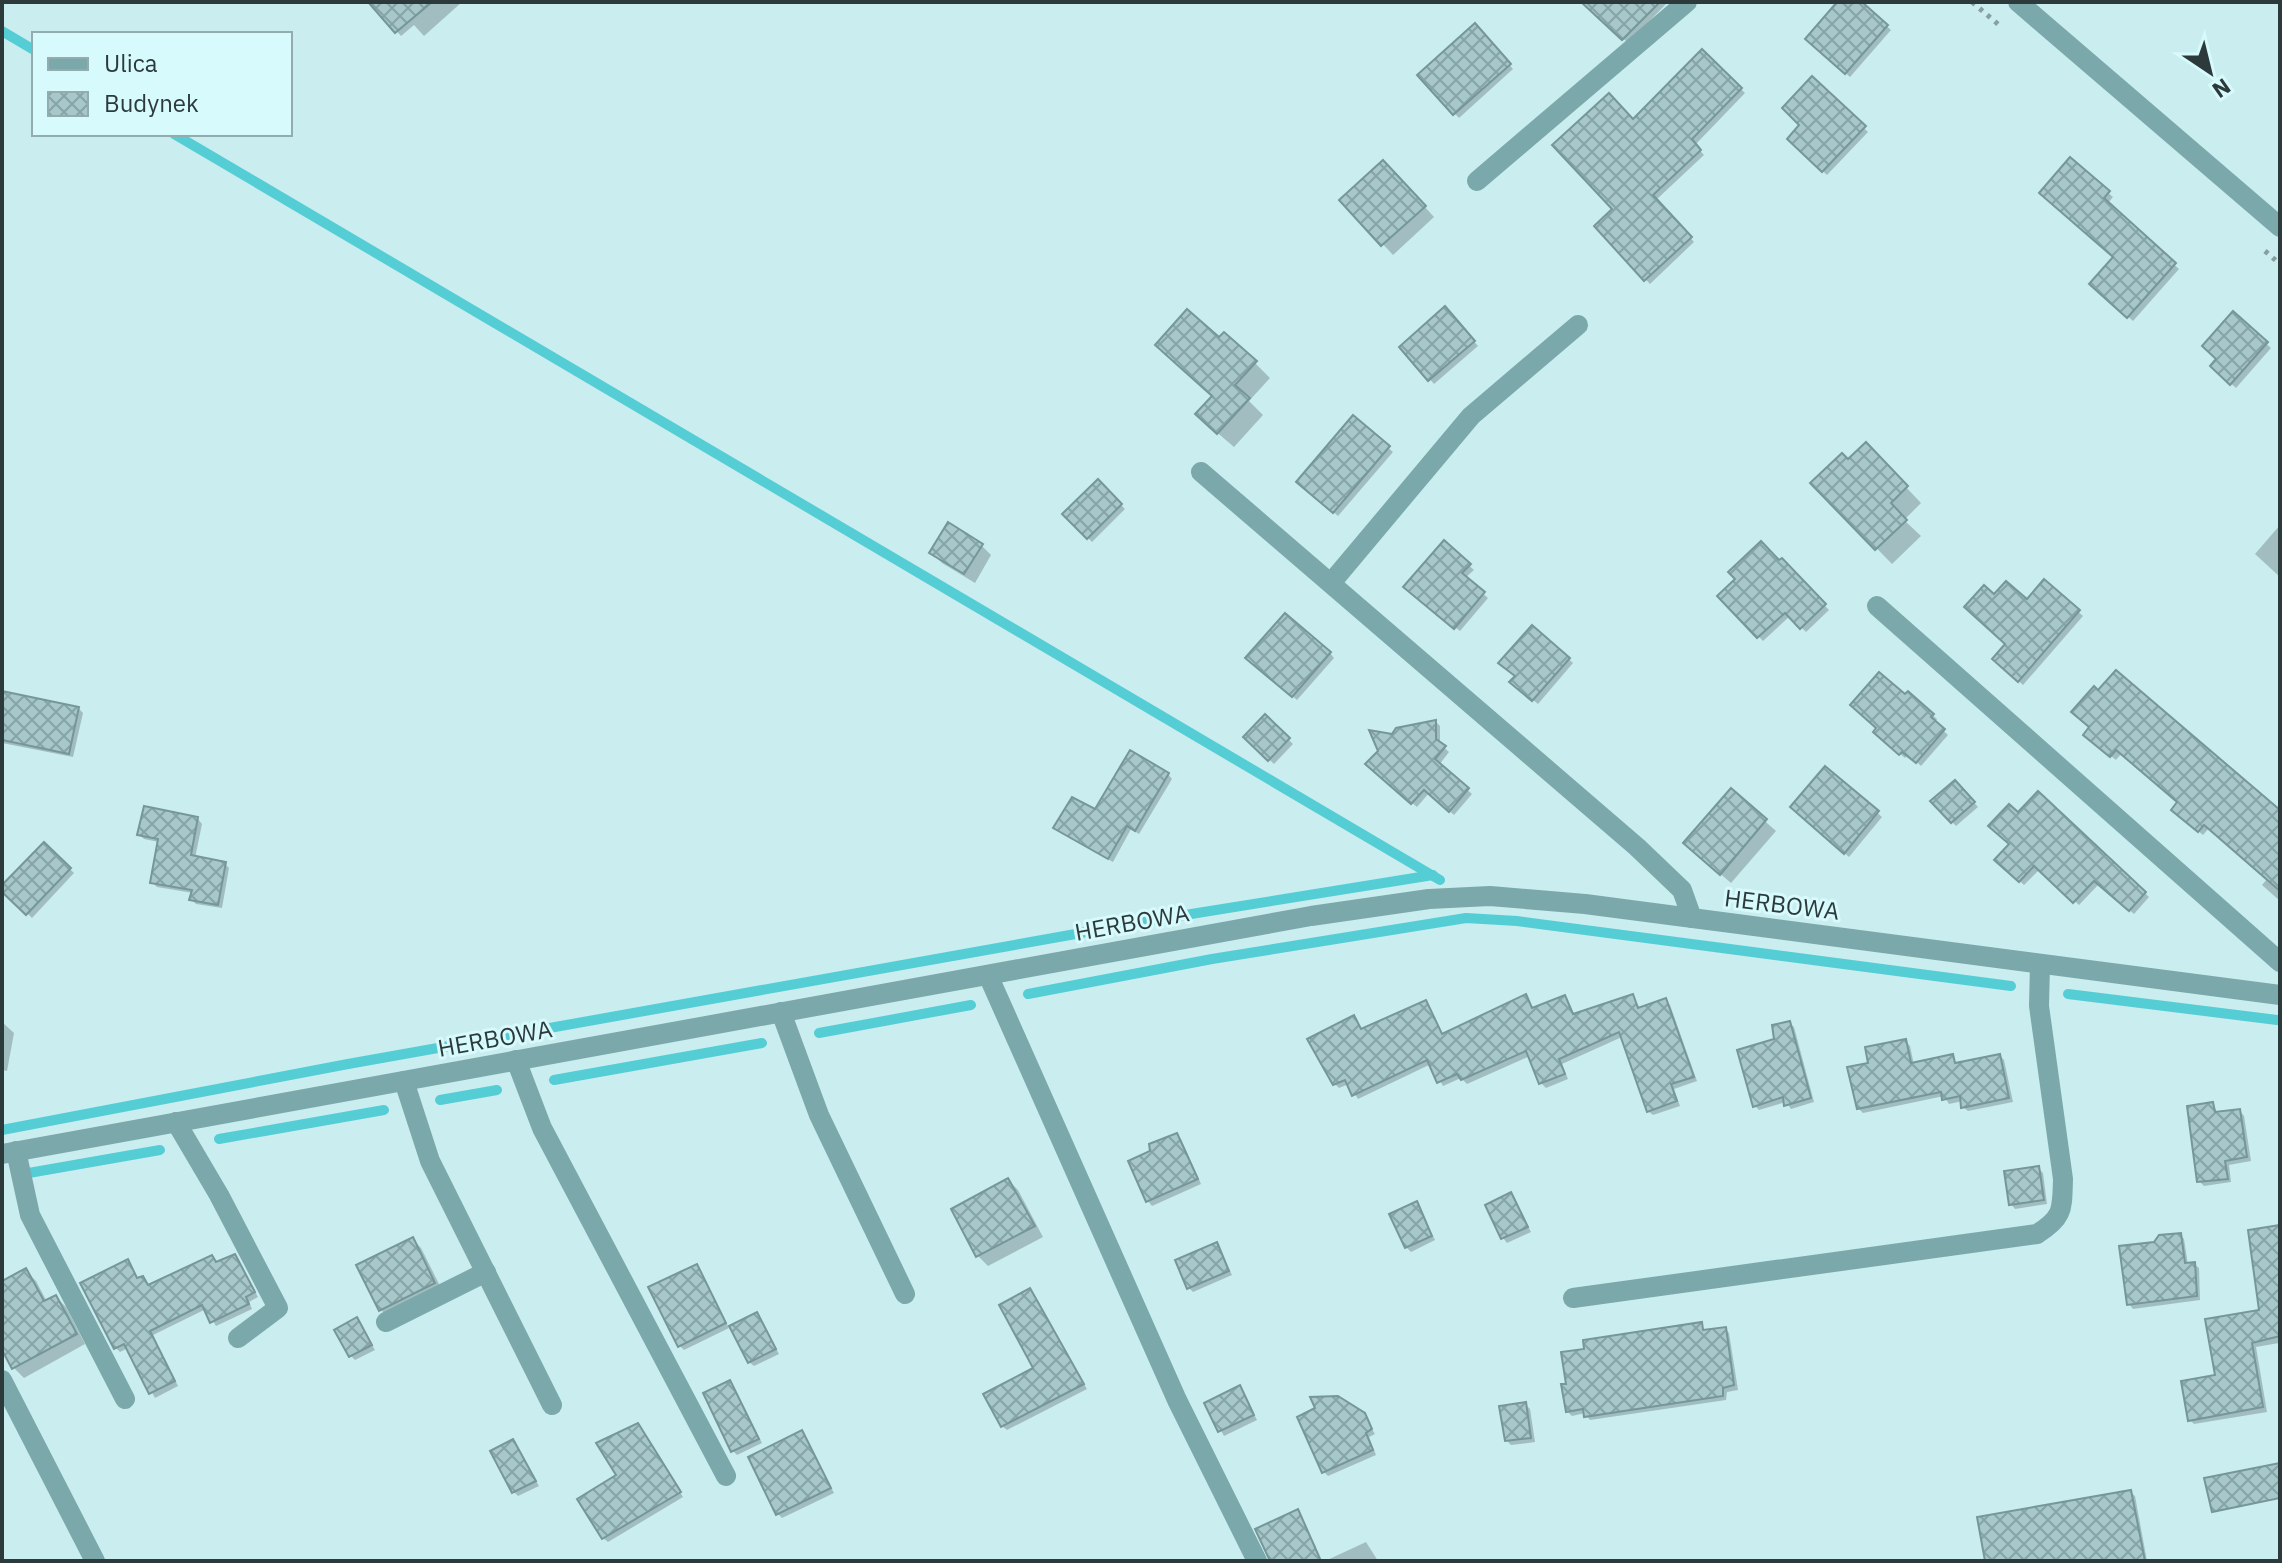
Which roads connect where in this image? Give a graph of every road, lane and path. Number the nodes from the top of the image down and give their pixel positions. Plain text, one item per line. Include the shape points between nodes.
1 (1687, 2) edge
2 (2018, 2) edge
3 (1477, 181) dead end
4 (2280, 227) edge
5 (1578, 325) dead end
6 (1201, 472) dead end
7 (1331, 583) junction
8 (1877, 606) dead end
9 (1692, 918) junction
10 (2280, 962) edge
11 (2040, 964) junction
12 (988, 975) junction
13 (2280, 995) edge
14 (781, 1012) junction
15 (516, 1060) junction
16 (404, 1081) junction
17 (176, 1122) junction
18 (9, 1152) edge
19 (486, 1272) junction
20 (905, 1294) dead end
21 (1573, 1298) dead end
22 (386, 1322) dead end
23 (238, 1338) dead end
24 (2, 1380) edge
25 (125, 1399) dead end
26 (552, 1405) dead end
27 (726, 1476) dead end
28 (95, 1561) edge
29 (1257, 1561) edge

1 - 3 street
2 - 4 street
5 - 7 street via 1471,416
6 - 7 street
7 - 9 street via 1637,847 1682,890
8 - 10 street
9 - 11 street, HERBOWA
9 - 12 street, HERBOWA via 1490,896 1429,899
11 - 13 street, HERBOWA
11 - 21 street via 2039,1006 2063,1179 2062,1205 2054,1223 2037,1234
12 - 14 street, HERBOWA
12 - 29 street via 1177,1400
14 - 15 street, HERBOWA
14 - 20 street via 819,1115
15 - 16 street, HERBOWA
15 - 27 street via 542,1128
16 - 17 street, HERBOWA
16 - 19 street via 430,1161
17 - 18 street, HERBOWA
17 - 23 street via 278,1308
18 - 25 street via 30,1215
19 - 22 street
19 - 26 street
24 - 28 street

